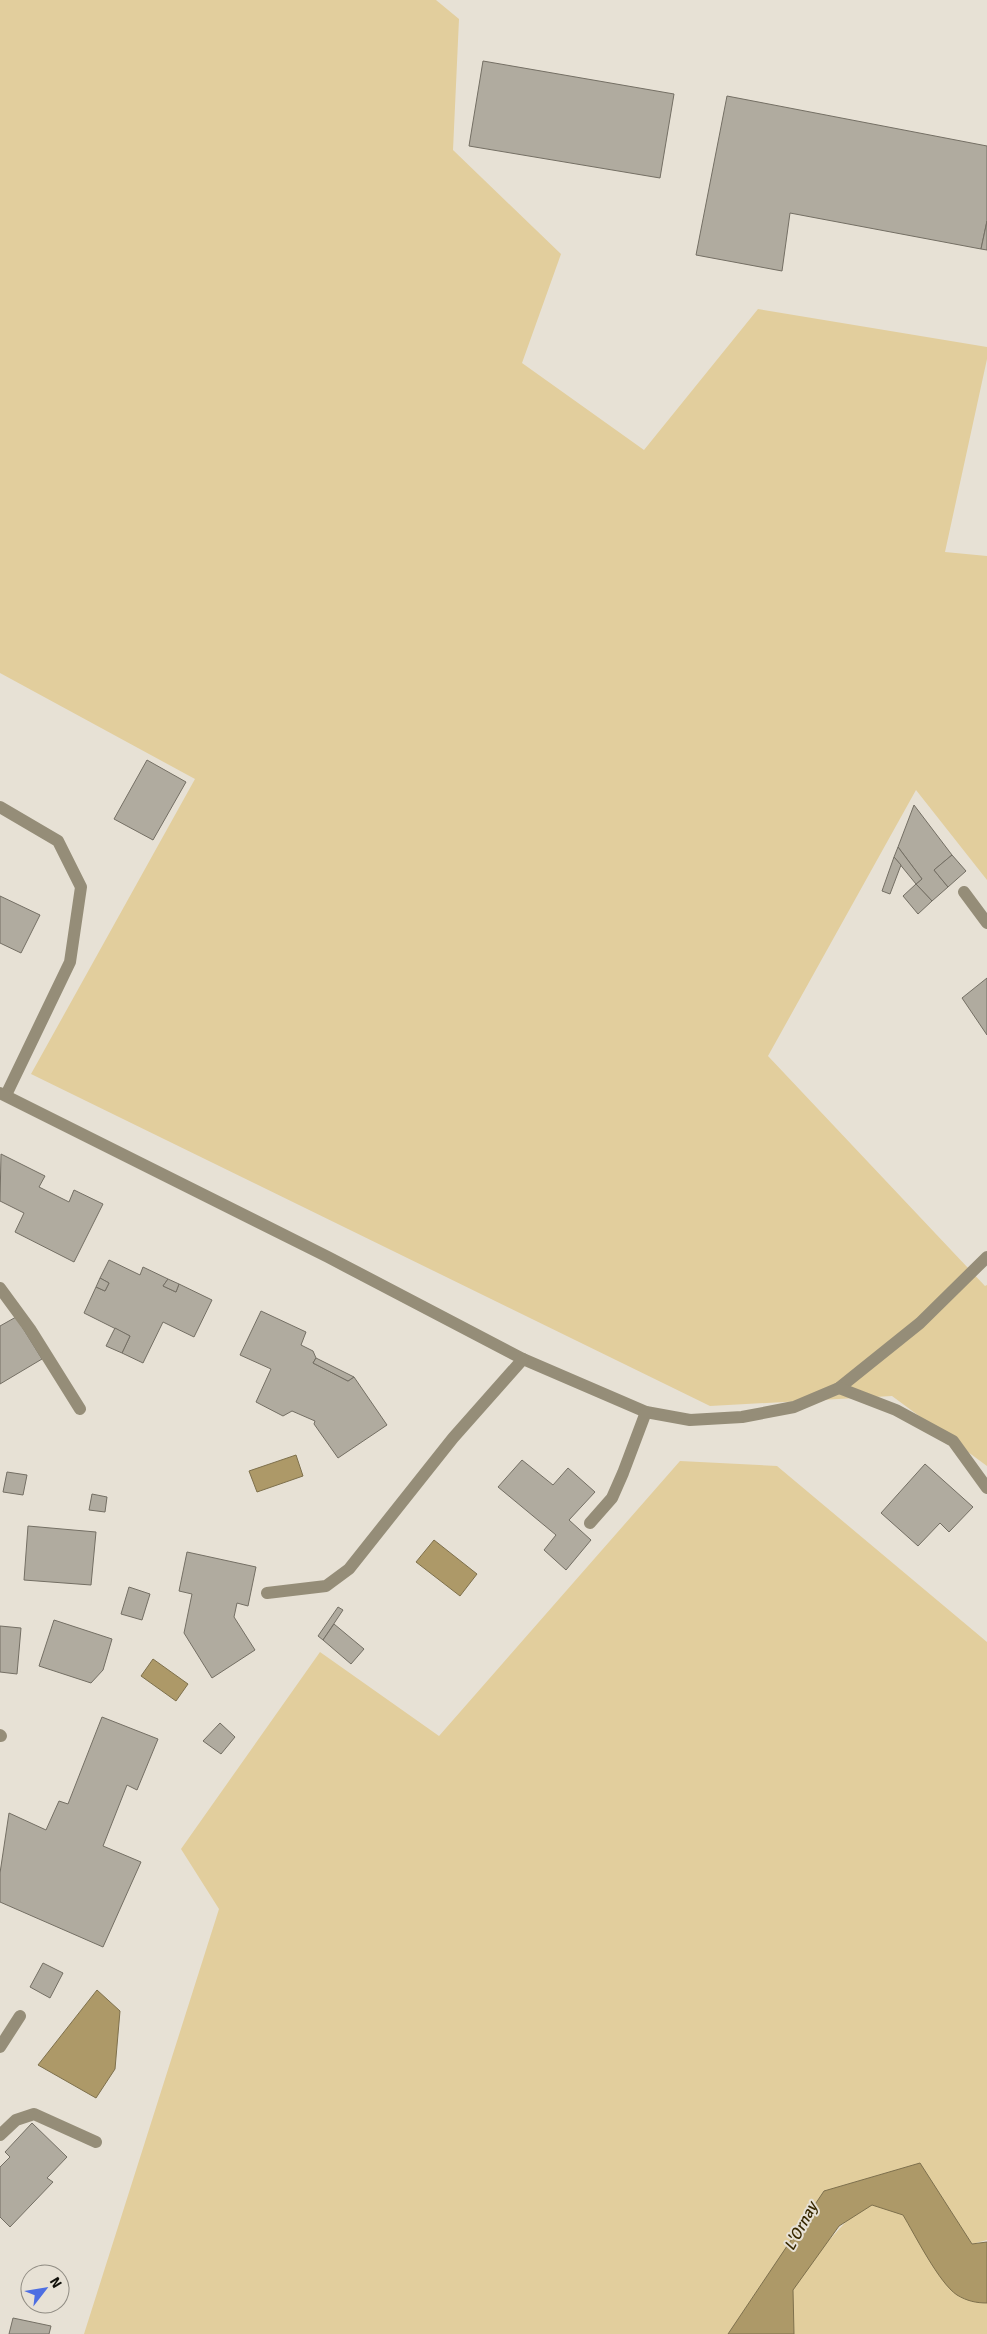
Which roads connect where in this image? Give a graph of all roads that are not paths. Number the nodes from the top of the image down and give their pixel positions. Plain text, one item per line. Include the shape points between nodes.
1 (0, 808) edge
2 (964, 892) dead end
3 (987, 923) edge
4 (3, 1094) edge
5 (987, 1257) edge
6 (0, 1288) edge
7 (524, 1359) junction
8 (839, 1388) junction
9 (80, 1409) dead end
10 (646, 1412) junction
11 (987, 1488) edge
12 (590, 1523) dead end
13 (267, 1593) dead end
14 (20, 2016) dead end
15 (0, 2047) edge
16 (0, 2135) edge
17 (96, 2142) dead end

1 - 4 street via 58,841 81,886 70,962
2 - 3 street
4 - 7 street
5 - 8 street via 920,1323
6 - 9 street
7 - 10 street
7 - 13 street via 453,1438 349,1569 326,1586
8 - 10 street via 794,1407 742,1417 690,1420
8 - 11 street via 896,1410 953,1441
10 - 12 street via 612,1498
14 - 15 street
16 - 17 street via 16,2120 34,2114

